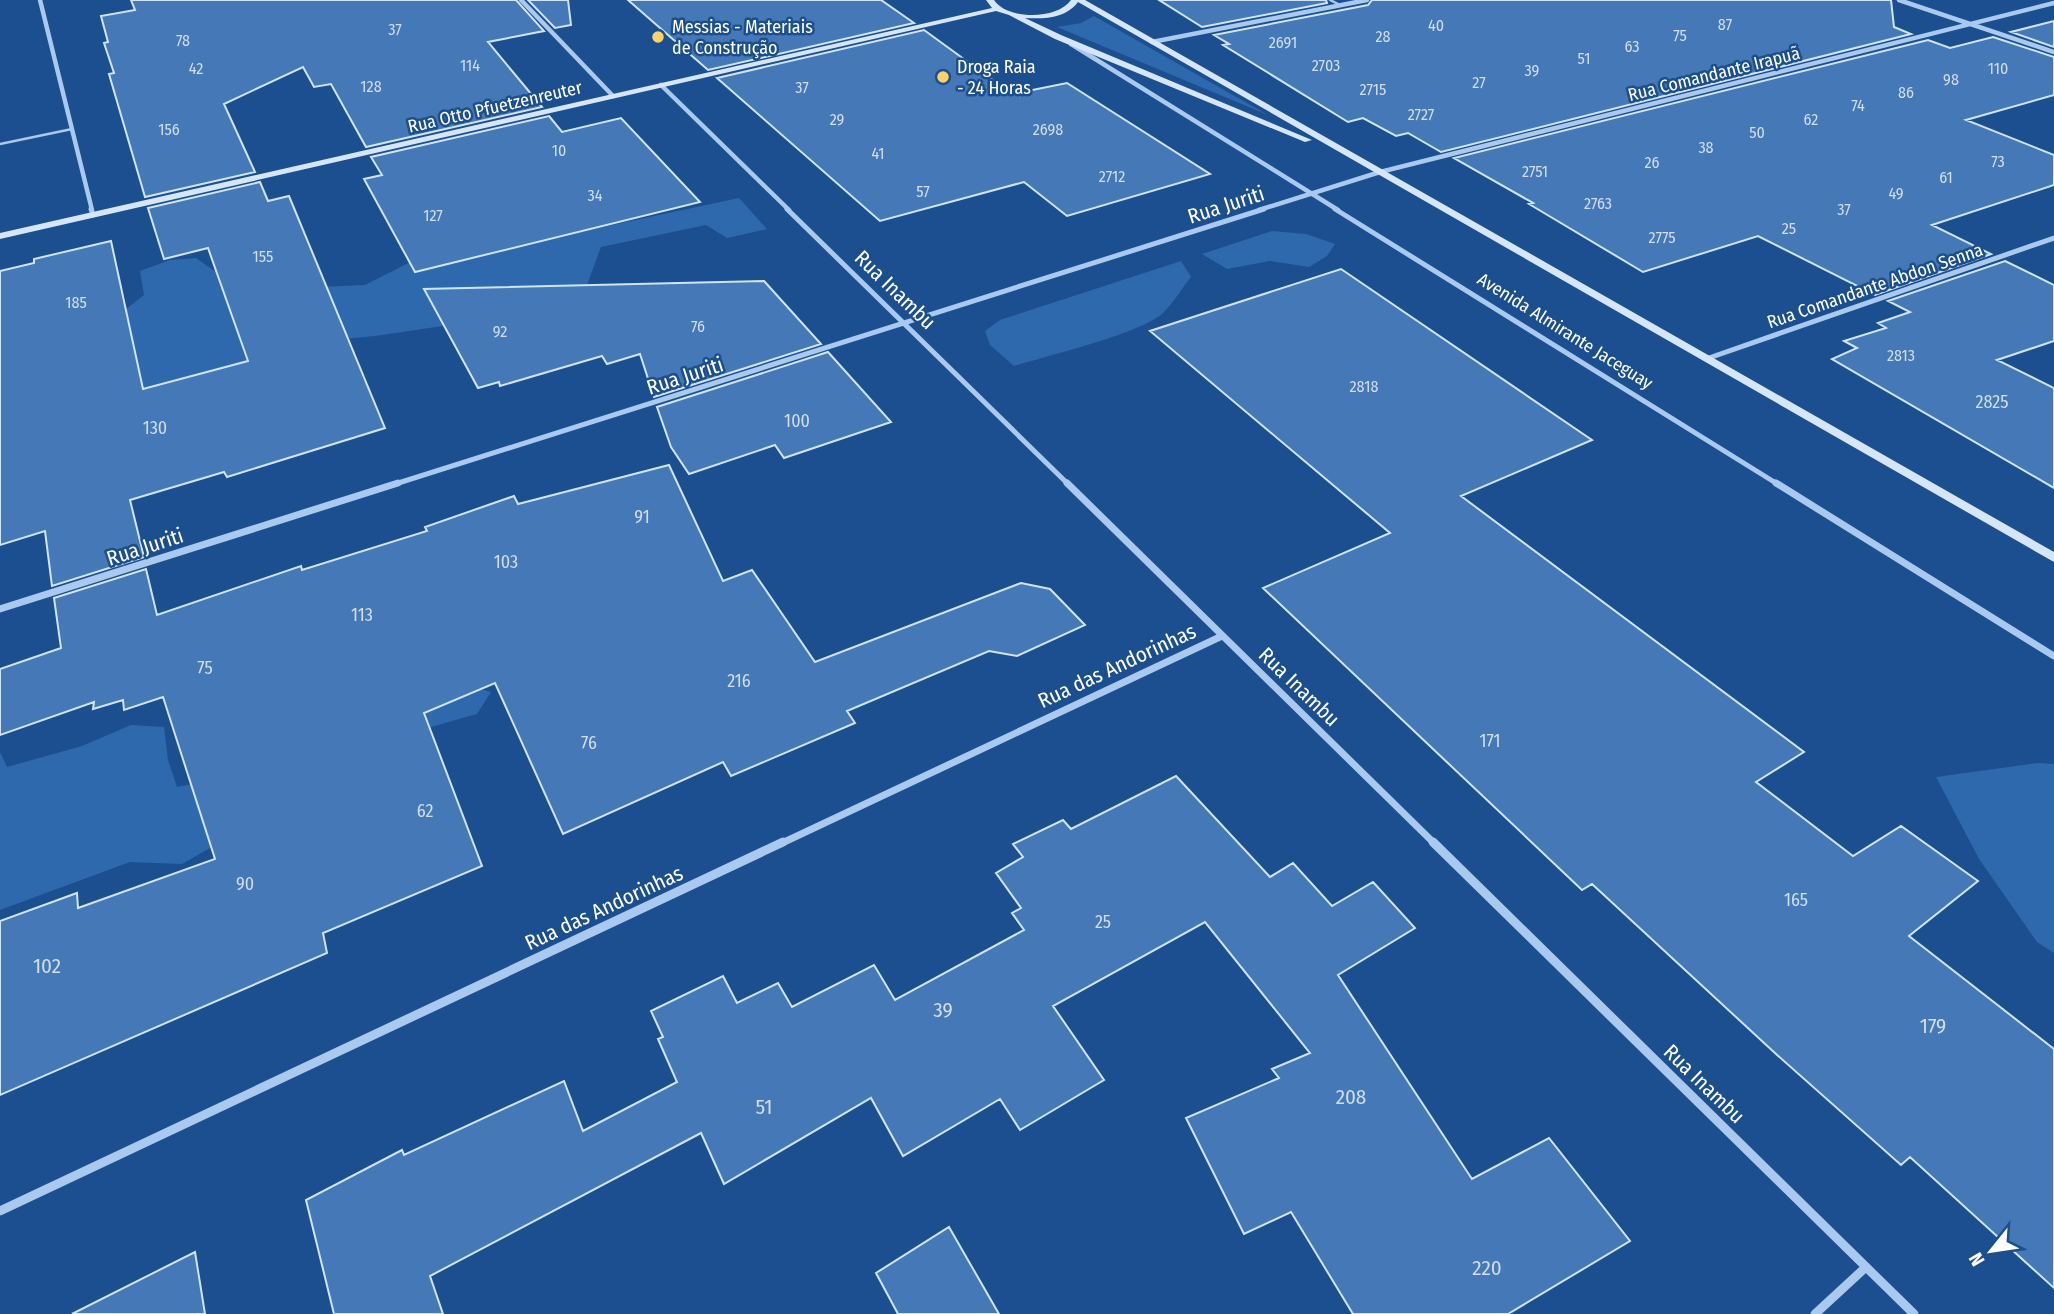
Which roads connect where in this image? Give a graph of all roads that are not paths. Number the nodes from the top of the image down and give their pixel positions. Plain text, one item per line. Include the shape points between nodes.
1 (40, 0) edge
2 (521, 0) edge
3 (1075, 0) edge
4 (1080, 0) edge
5 (1330, 0) edge
6 (1367, 0) edge
7 (1899, 0) edge
8 (990, 3) edge
9 (2054, 3) edge
10 (1340, 5) junction
11 (1012, 14) junction
12 (1971, 24) junction
13 (1058, 37) junction
14 (1152, 41) junction
15 (2054, 52) edge
16 (661, 85) junction
17 (613, 96) junction
18 (72, 129) junction
19 (0, 145) edge
20 (1380, 172) junction
21 (1312, 194) junction
22 (93, 215) junction
23 (0, 236) edge
24 (2054, 238) edge
25 (904, 323) junction
26 (1706, 359) junction
27 (2054, 558) edge
28 (0, 609) edge
29 (1222, 636) junction
30 (2054, 656) edge
31 (0, 1211) edge
32 (1866, 1267) junction
33 (1815, 1314) edge
34 (1914, 1314) edge

1 - 18 street
2 - 17 street
3 - 11 main road via 1054,14
4 - 14 main road, Avenida Almirante Jaceguay
5 - 10 lane
6 - 10 street
7 - 12 street
8 - 11 main road
8 - 16 main road, Rua Otto Pfuetzenreuter
9 - 12 street, Rua Comandante Irapuã
10 - 14 street
11 - 13 main road, Avenida Almirante Jaceguay
12 - 15 street
12 - 20 street, Rua Comandante Irapuã
13 - 20 main road, Avenida Almirante Jaceguay
13 - 21 street, Avenida Almirante Jaceguay
14 - 20 main road, Avenida Almirante Jaceguay
16 - 17 main road, Rua Otto Pfuetzenreuter
16 - 25 street, Rua Inambu
17 - 22 main road, Rua Otto Pfuetzenreuter
18 - 19 lane
18 - 22 street
20 - 21 street, Rua Juriti
20 - 26 main road, Avenida Almirante Jaceguay
21 - 25 street, Rua Juriti
21 - 30 street, Avenida Almirante Jaceguay
22 - 23 main road, Rua Otto Pfuetzenreuter
24 - 26 street, Rua Comandante Abdon Senna
25 - 28 street, Rua Juriti
25 - 29 street, Rua Inambu
26 - 27 main road, Avenida Almirante Jaceguay
29 - 31 street, Rua das Andorinhas
29 - 32 street, Rua Inambu
32 - 33 street
32 - 34 street, Rua Inambu

